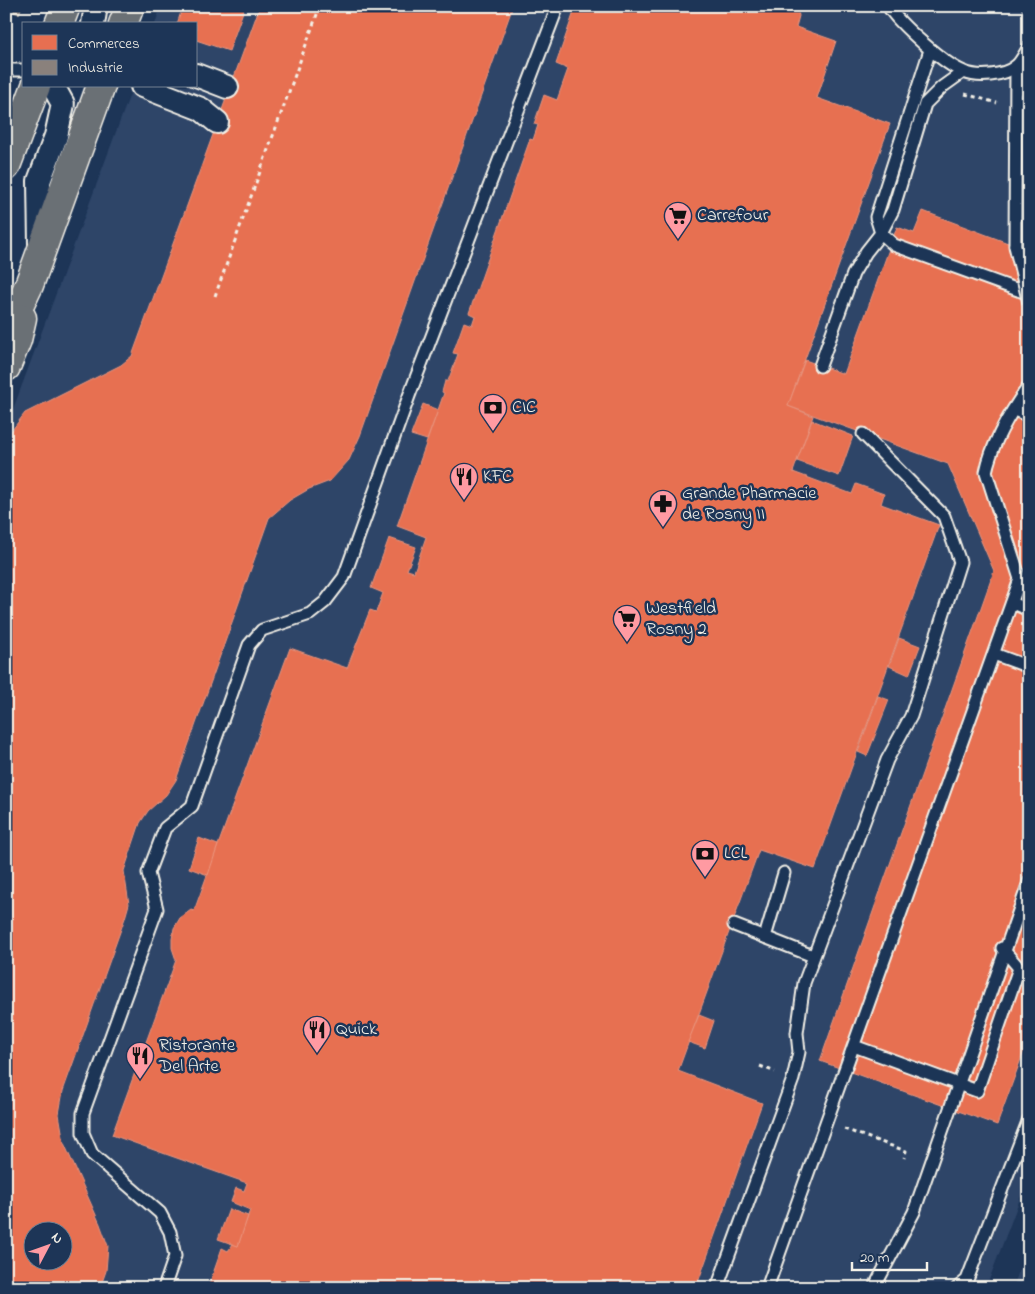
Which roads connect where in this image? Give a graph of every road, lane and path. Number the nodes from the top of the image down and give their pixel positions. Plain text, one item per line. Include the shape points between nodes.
1 (66, 6) edge
2 (96, 6) edge
3 (130, 6) edge
4 (320, 6) edge
5 (558, 6) edge
6 (888, 6) edge
7 (60, 22) edge
8 (93, 22) edge
9 (124, 22) edge
10 (1029, 47) edge
11 (930, 50) junction
12 (1016, 66) junction
13 (6, 69) edge
14 (22, 70) edge
15 (963, 72) junction
16 (198, 77) edge
17 (227, 87) dead end
18 (35, 88) edge
19 (54, 88) edge
20 (100, 88) edge
21 (147, 88) edge
22 (1029, 98) edge
23 (217, 122) dead end
24 (6, 166) edge
25 (880, 233) junction
26 (894, 245) junction
27 (866, 252) junction
28 (40, 255) junction
29 (29, 285) junction
30 (1029, 294) edge
31 (215, 296) dead end
32 (1029, 303) edge
33 (6, 334) edge
34 (820, 366) dead end
35 (6, 367) edge
36 (1029, 386) edge
37 (1014, 410) junction
38 (1029, 416) edge
39 (863, 434) dead end
40 (1012, 603) junction
41 (1029, 610) edge
42 (994, 654) junction
43 (1029, 667) edge
44 (1029, 871) edge
45 (784, 873) dead end
46 (1029, 882) edge
47 (734, 925) dead end
48 (765, 937) junction
49 (813, 956) junction
50 (854, 1046) junction
51 (1029, 1119) edge
52 (842, 1128) dead end
53 (904, 1158) dead end
54 (164, 1288) edge
55 (716, 1288) edge
56 (767, 1288) edge
57 (874, 1288) edge
58 (957, 1288) edge

1 - 7 main road
2 - 8 street
3 - 9 main road
4 - 31 path
5 - 54 lane via 344,577 325,602 310,614 262,630 249,646 192,806 165,828 148,873 157,909 83,1113 83,1134 92,1154 160,1213 170,1232 175,1256
6 - 11 lane via 893,15
10 - 12 lane
11 - 15 lane
11 - 25 lane via 876,217
12 - 15 lane via 983,76
12 - 22 lane
12 - 32 lane, bridge via 1015,246
13 - 14 lane
15 - 25 lane via 925,104 893,210
16 - 17 street
18 - 24 main road
19 - 28 street via 63,104 56,136 39,180
20 - 28 main road
21 - 23 street via 200,109
25 - 26 lane
25 - 27 lane
26 - 27 lane
26 - 30 lane
27 - 34 lane via 854,274
28 - 29 main road
29 - 33 main road
29 - 35 main road via 17,340
36 - 37 lane
37 - 38 lane
37 - 40 lane via 999,437 986,472 1020,579
39 - 49 lane via 944,516 960,562 911,716 887,760
40 - 41 lane
40 - 42 lane
42 - 43 lane
42 - 50 lane
44 - 50 lane via 1002,949 1019,968 977,1091
45 - 48 lane
46 - 57 lane via 914,1212
47 - 48 lane
48 - 49 lane
49 - 55 lane via 804,983 797,1033 799,1052 792,1079
50 - 56 lane
51 - 58 lane via 968,1280
52 - 53 path via 906,1151

